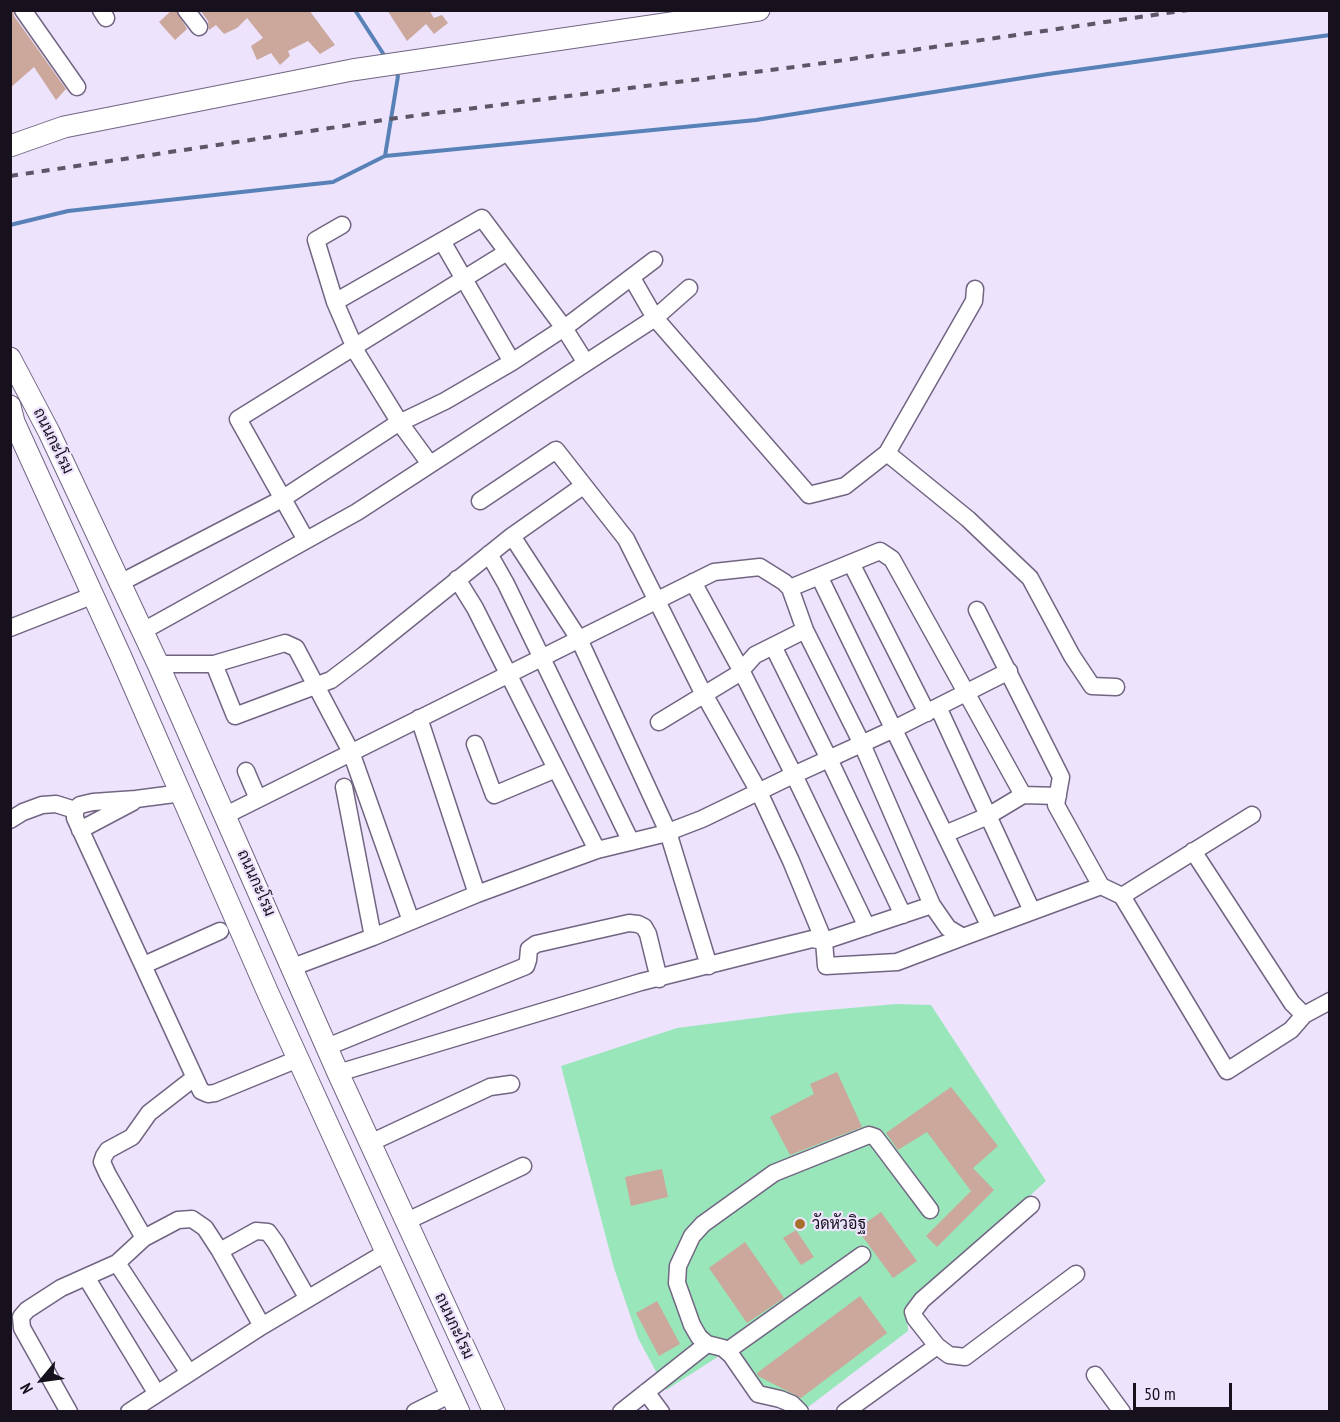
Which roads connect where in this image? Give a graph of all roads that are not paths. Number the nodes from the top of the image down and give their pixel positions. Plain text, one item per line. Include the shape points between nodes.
1 (186, 10) edge
2 (759, 10) edge
3 (30, 13) edge
4 (199, 27) dead end
5 (77, 87) dead end
6 (10, 146) edge
7 (342, 225) dead end
8 (442, 241) junction
9 (507, 252) junction
10 (654, 260) dead end
11 (632, 278) junction
12 (463, 280) junction
13 (689, 288) dead end
14 (975, 289) dead end
15 (335, 302) junction
16 (656, 318) junction
17 (564, 328) junction
18 (355, 348) junction
19 (10, 358) edge
20 (512, 362) junction
21 (586, 363) junction
22 (12, 417) edge
23 (400, 423) junction
24 (887, 453) junction
25 (430, 464) junction
26 (583, 486) junction
27 (282, 499) junction
28 (480, 501) dead end
29 (512, 536) junction
30 (306, 540) junction
31 (489, 554) junction
32 (851, 563) junction
33 (819, 576) junction
34 (457, 579) junction
35 (693, 582) junction
36 (120, 583) junction
37 (790, 588) junction
38 (94, 595) junction
39 (657, 600) junction
40 (977, 610) dead end
41 (10, 628) edge
42 (805, 630) junction
43 (143, 631) junction
44 (579, 639) junction
45 (773, 646) junction
46 (542, 658) junction
47 (158, 664) junction
48 (214, 664) junction
49 (741, 670) junction
50 (1010, 671) junction
51 (508, 674) junction
52 (316, 686) junction
53 (1116, 687) dead end
54 (966, 693) junction
55 (704, 695) junction
56 (933, 710) junction
57 (419, 718) junction
58 (659, 722) dead end
59 (894, 729) junction
60 (476, 744) dead end
61 (862, 744) junction
62 (351, 752) junction
63 (829, 759) junction
64 (556, 769) junction
65 (246, 771) dead end
66 (794, 775) junction
67 (345, 787) dead end
68 (759, 792) junction
69 (182, 793) junction
70 (1023, 795) junction
71 (1058, 796) junction
72 (258, 799) junction
73 (136, 800) junction
74 (75, 810) junction
75 (226, 815) junction
76 (1252, 815) dead end
77 (988, 816) junction
78 (10, 820) edge
79 (80, 830) junction
80 (668, 832) junction
81 (945, 834) junction
82 (631, 842) junction
83 (597, 850) junction
84 (1193, 851) junction
85 (1101, 886) junction
86 (477, 894) junction
87 (1122, 896) junction
88 (932, 905) junction
89 (1032, 911) junction
90 (903, 915) junction
91 (411, 921) junction
92 (867, 927) junction
93 (990, 927) junction
94 (220, 931) dead end
95 (374, 937) junction
96 (963, 937) junction
97 (824, 941) junction
98 (144, 965) junction
99 (709, 966) junction
100 (293, 967) junction
101 (659, 979) junction
102 (1329, 1001) edge
103 (1304, 1015) junction
104 (327, 1047) junction
105 (298, 1059) junction
106 (338, 1073) junction
107 (194, 1078) junction
108 (511, 1084) dead end
109 (370, 1143) junction
110 (523, 1166) dead end
111 (1031, 1205) dead end
112 (930, 1210) dead end
113 (405, 1222) junction
114 (144, 1238) junction
115 (220, 1251) junction
116 (385, 1253) junction
117 (862, 1255) dead end
118 (117, 1263) junction
119 (1076, 1274) dead end
120 (86, 1277) junction
121 (308, 1299) junction
122 (262, 1326) junction
123 (707, 1344) junction
124 (937, 1346) junction
125 (727, 1351) junction
126 (189, 1373) junction
127 (1095, 1375) dead end
128 (646, 1392) junction
129 (157, 1394) junction
130 (455, 1403) edge
131 (69, 1412) edge
132 (129, 1412) edge
133 (416, 1412) edge
134 (494, 1412) edge
135 (621, 1412) edge
136 (661, 1412) edge
137 (800, 1412) edge
138 (845, 1412) edge
139 (1122, 1412) edge

1 - 4 street
2 - 6 main road via 352,70 64,127
3 - 5 street
7 - 15 street via 316,240
8 - 9 street via 482,218
8 - 12 street
8 - 15 street
9 - 12 street
9 - 17 street
10 - 11 street
11 - 16 street
11 - 17 street
12 - 18 street
12 - 20 street
13 - 16 street
14 - 24 street via 974,301
15 - 18 street
16 - 21 street
16 - 24 street via 809,495 845,486
17 - 20 street
17 - 21 street
18 - 23 street
18 - 27 street via 238,420
19 - 36 main road, ถนนกะโรม
20 - 23 street
21 - 25 street
22 - 38 main road, ถนนกะโรม
23 - 25 street
23 - 27 street
24 - 53 street via 968,519 1030,578 1092,686
25 - 30 street
26 - 28 street via 556,450
26 - 29 street
26 - 39 street via 626,539
27 - 30 street
27 - 36 street
29 - 31 street
29 - 44 street
30 - 43 street
31 - 34 street
31 - 46 street
32 - 33 street
32 - 54 street via 880,551 892,559
32 - 56 street
33 - 37 street
33 - 59 street
34 - 51 street
34 - 52 street via 364,655 331,680
35 - 37 street via 714,572 760,567
35 - 39 street
35 - 49 street
36 - 38 main road
36 - 43 main road, ถนนกะโรม
37 - 42 street
38 - 41 street
38 - 69 main road, ถนนกะโรม
39 - 44 street
39 - 55 street
40 - 50 street
42 - 45 street
42 - 61 street
43 - 47 main road, ถนนกะโรม
44 - 46 street
44 - 80 street
45 - 49 street via 755,655
45 - 63 street
46 - 51 street
46 - 82 street
47 - 48 street
47 - 75 main road, ถนนกะโรม
48 - 52 street via 285,644 296,648
48 - 52 street via 235,716
49 - 55 street
49 - 66 street
50 - 54 street
50 - 71 street via 1061,777
51 - 57 street
51 - 64 street
52 - 62 street
54 - 56 street
54 - 70 street
55 - 58 street
55 - 68 street
56 - 59 street
56 - 77 street
57 - 62 street
57 - 86 street
59 - 61 street
59 - 81 street
60 - 64 street via 494,795
61 - 63 street
61 - 88 street
62 - 72 street
62 - 91 street
63 - 66 street
63 - 90 street
64 - 83 street
65 - 72 street
66 - 68 street
66 - 92 street
67 - 95 street
68 - 80 street
68 - 97 street
69 - 73 street
69 - 105 main road, ถนนกะโรม
70 - 71 street
70 - 77 street
71 - 85 street via 1056,805
72 - 75 street
73 - 74 street via 93,802
73 - 79 street
74 - 78 street via 56,804 42,805
74 - 79 street
75 - 100 main road, ถนนกะโรม
76 - 84 street
77 - 81 street
77 - 89 street
79 - 98 street
80 - 82 street
80 - 99 street
81 - 93 street
82 - 83 street
83 - 86 street
84 - 87 street
84 - 103 street via 1292,1003
85 - 87 street
85 - 89 street
86 - 91 street
87 - 103 street via 1227,1071 1292,1030
88 - 90 street
88 - 96 street via 948,928
89 - 93 street
90 - 92 street
91 - 95 street
92 - 97 street
93 - 96 street
94 - 98 street
95 - 100 street
96 - 97 street via 897,962 826,966
97 - 99 street via 812,939
98 - 107 street
99 - 101 street
100 - 104 main road, ถนนกะโรม
101 - 104 street via 648,934 644,927 629,922 536,944 529,949 526,966
101 - 106 street
102 - 103 street
104 - 105 main road
104 - 106 main road, ถนนกะโรม
105 - 107 street via 215,1093 201,1091
105 - 116 main road, ถนนกะโรม
106 - 109 main road, ถนนกะโรม
107 - 114 street via 149,1113 132,1137 108,1150 102,1162
108 - 109 street via 490,1088
109 - 113 main road, ถนนกะโรม
110 - 113 street
111 - 124 street via 916,1307 915,1318
112 - 123 street via 875,1137 774,1173 703,1224 692,1236 678,1266 677,1283 692,1325
113 - 134 main road, ถนนกะโรม
114 - 115 street via 178,1220 192,1219 205,1228
114 - 118 street
115 - 121 street via 256,1231 267,1232
115 - 122 street
116 - 121 street
116 - 130 main road, ถนนกะโรม
117 - 125 street
118 - 120 street
118 - 126 street
119 - 124 street via 965,1357 950,1355
120 - 129 street
120 - 131 street via 61,1288 21,1317 22,1328
121 - 122 street
122 - 126 street
123 - 125 street
123 - 128 street
124 - 138 street
125 - 137 street via 758,1394 786,1401
126 - 129 street
127 - 139 street
128 - 135 street
128 - 136 street
129 - 132 street
130 - 133 street

